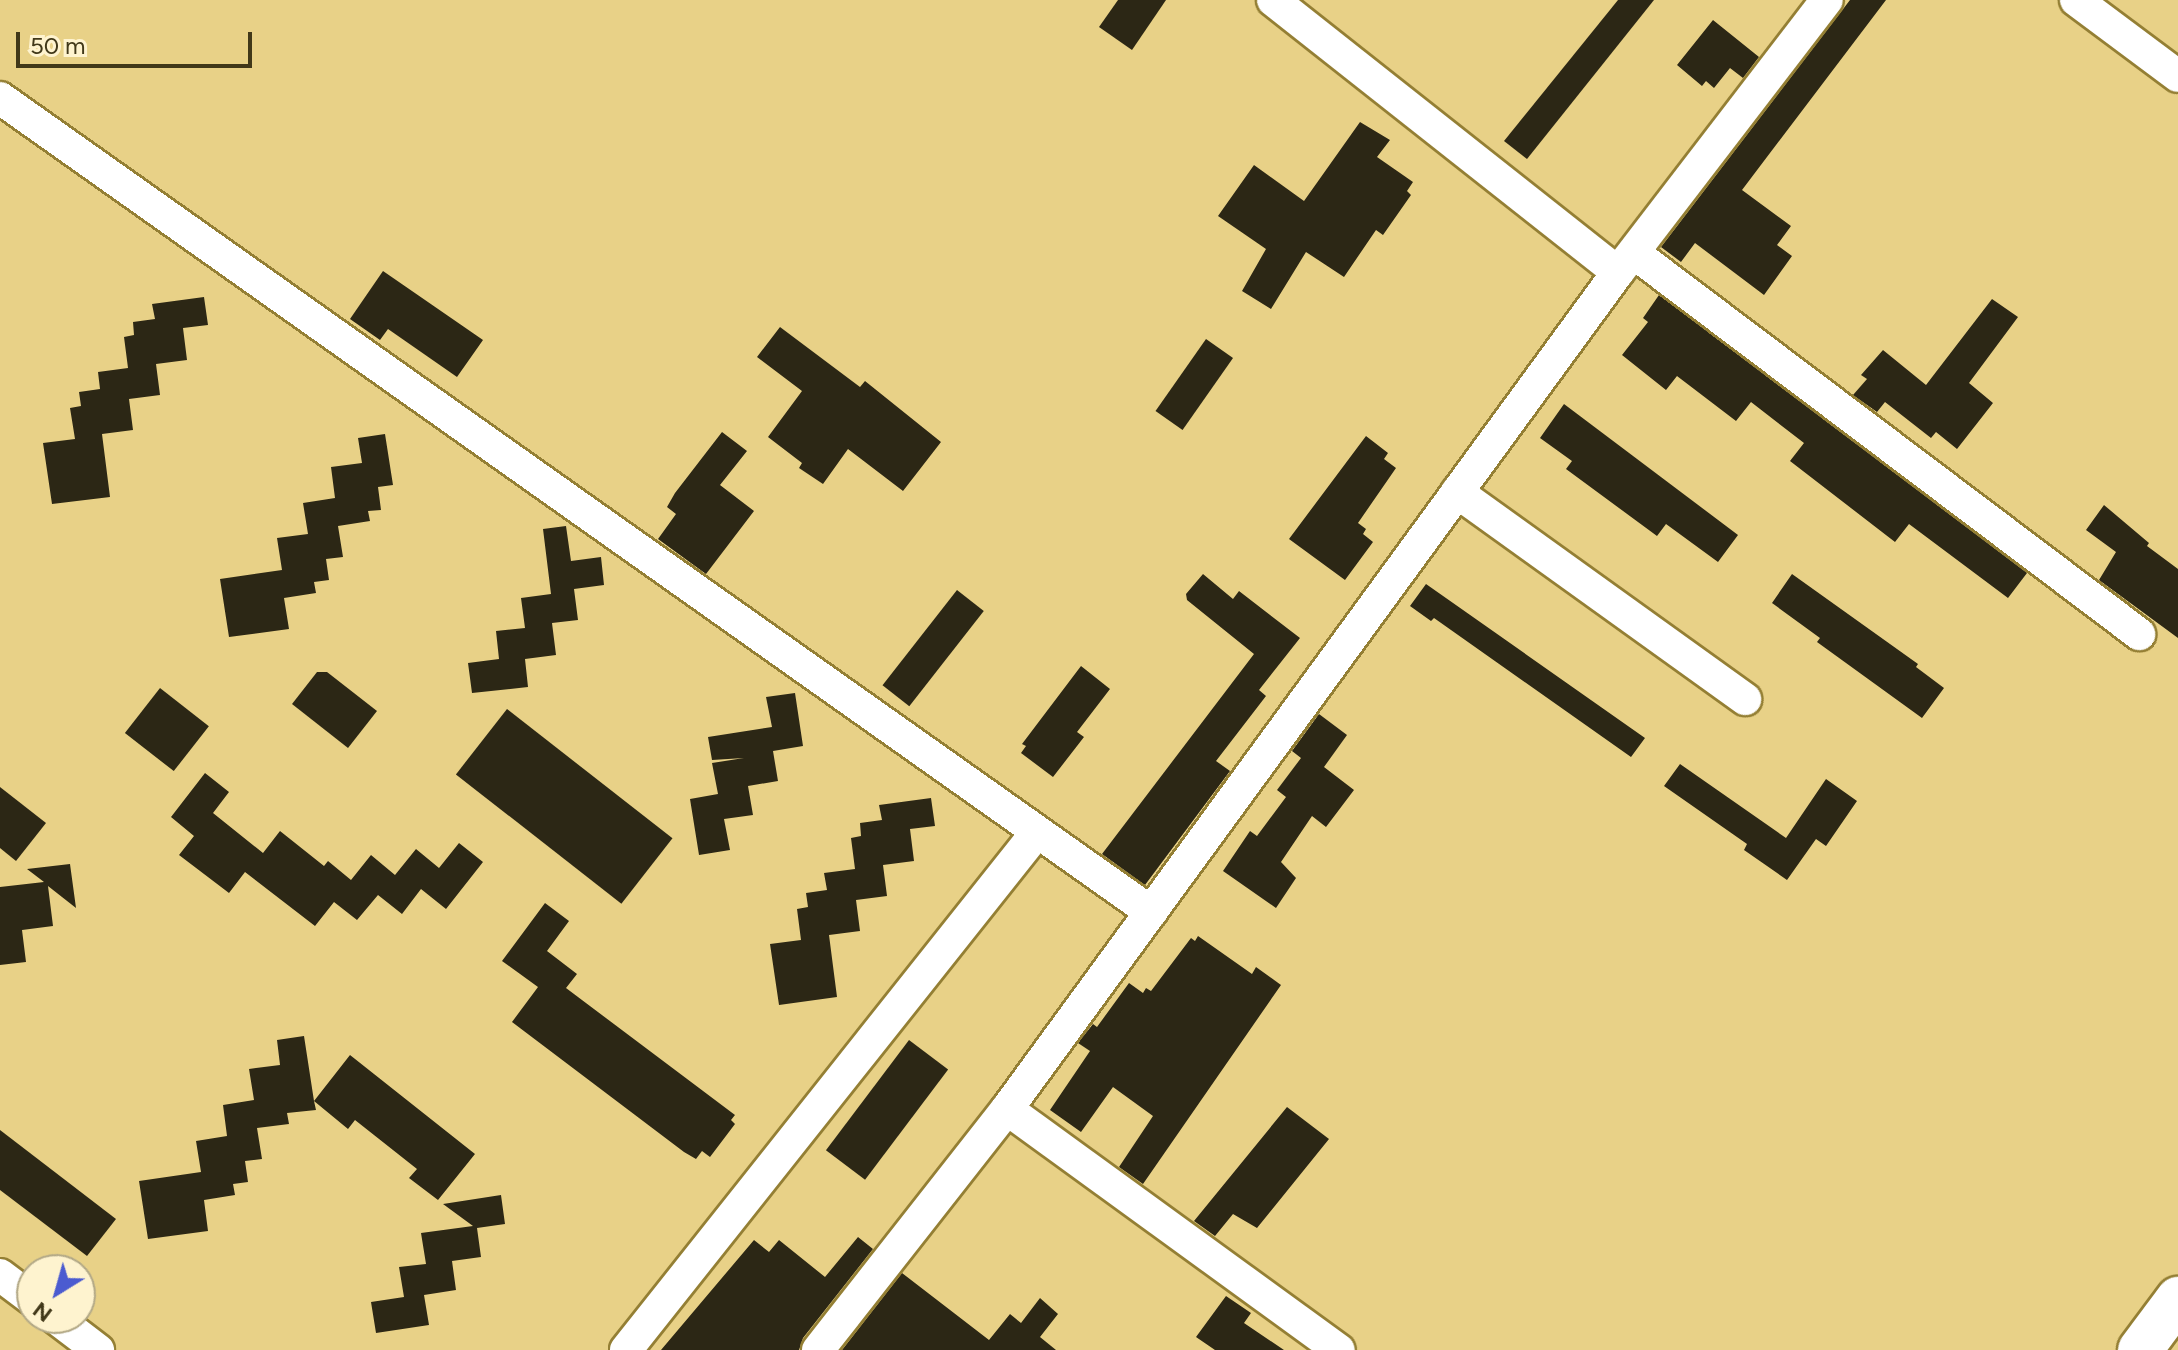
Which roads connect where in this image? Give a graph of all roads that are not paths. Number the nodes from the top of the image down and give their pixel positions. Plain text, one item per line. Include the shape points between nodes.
1 (1273, 0) edge
2 (1827, 0) edge
3 (2076, 0) edge
4 (2178, 76) edge
5 (0, 98) edge
6 (1626, 263) junction
7 (1457, 492) junction
8 (2139, 634) dead end
9 (1745, 699) dead end
10 (1037, 832) junction
11 (1151, 912) junction
12 (1007, 1109) junction
13 (2178, 1299) edge
14 (77, 1334) edge
15 (98, 1350) edge
16 (626, 1350) edge
17 (818, 1350) edge
18 (1339, 1350) edge
19 (2140, 1350) edge

1 - 6 street
2 - 6 street
3 - 4 street
5 - 10 street
6 - 7 street
6 - 8 street
7 - 9 street
7 - 11 street
10 - 11 street
10 - 16 street
11 - 12 street
12 - 17 street
12 - 18 street
13 - 19 main road
14 - 15 street

